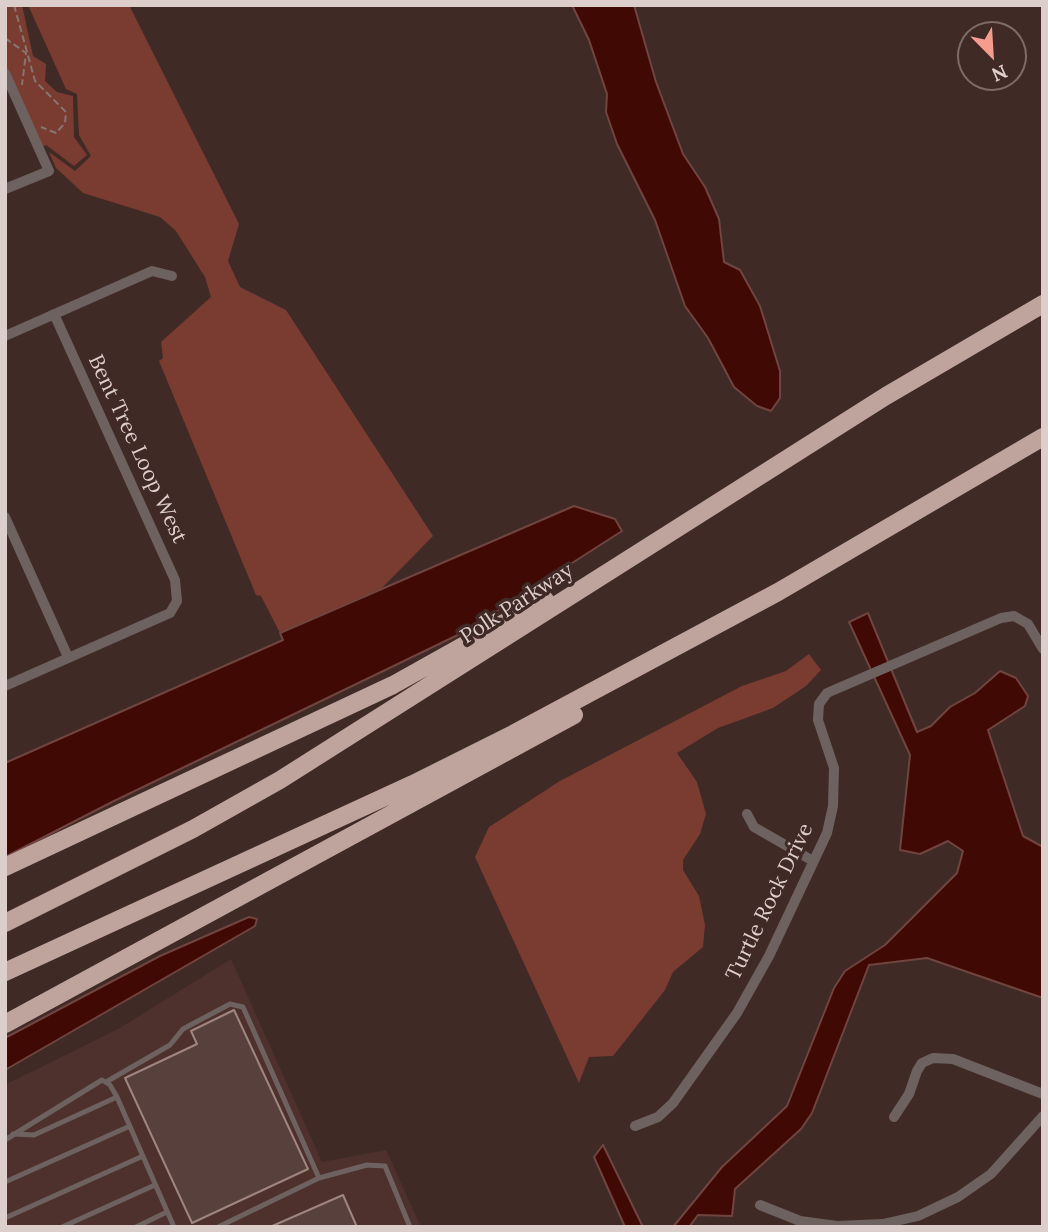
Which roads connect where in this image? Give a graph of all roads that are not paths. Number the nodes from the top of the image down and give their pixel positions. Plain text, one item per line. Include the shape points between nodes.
1 (5, 73) edge
2 (5, 189) edge
3 (172, 275) dead end
4 (1043, 304) edge
5 (54, 314) junction
6 (5, 336) edge
7 (1043, 437) edge
8 (713, 506) junction
9 (5, 517) edge
10 (778, 592) junction
11 (1043, 649) edge
12 (68, 657) junction
13 (5, 686) edge
14 (747, 814) dead end
15 (813, 861) junction
16 (5, 867) edge
17 (5, 923) edge
18 (5, 972) edge
19 (5, 1024) edge
20 (106, 1082) junction
21 (1043, 1094) edge
22 (117, 1097) junction
23 (1043, 1116) edge
24 (894, 1117) dead end
25 (130, 1126) junction
26 (635, 1126) dead end
27 (12, 1134) junction
28 (5, 1140) edge
29 (143, 1156) junction
30 (319, 1178) junction
31 (5, 1182) edge
32 (155, 1185) junction
33 (760, 1205) dead end
34 (167, 1212) junction
35 (5, 1219) edge
36 (898, 1224) edge
37 (822, 1225) edge
38 (62, 1227) edge
39 (136, 1227) edge
40 (174, 1227) edge
41 (218, 1227) edge
42 (410, 1227) edge

1 - 2 street via 49,171
3 - 5 street via 152,271
4 - 8 highway, Polk Parkway
5 - 6 street
5 - 12 street, Bent Tree Loop West via 175,580 177,601 170,612
7 - 10 highway
8 - 16 highway via 393,685
8 - 17 highway, Polk Parkway via 280,780
9 - 12 street
10 - 18 highway via 413,784
10 - 19 highway via 720,633 485,765
11 - 15 street, Turtle Rock Drive via 1028,624 1014,616 1000,618 828,693 819,704 818,720 834,768 833,806 827,833
12 - 13 street
14 - 15 street via 754,827
15 - 26 street, Turtle Rock Drive via 737,1013 673,1103 658,1117
20 - 22 lane
20 - 27 lane via 98,1081
20 - 30 lane via 170,1045 183,1029 230,1004 243,1007
21 - 24 street via 953,1059 933,1058 922,1063
22 - 25 lane
22 - 27 lane via 34,1135
23 - 36 street via 1005,1161 975,1186
25 - 29 lane
25 - 31 lane
27 - 28 lane
29 - 32 lane
29 - 35 lane
30 - 41 lane
30 - 42 lane via 367,1165 385,1166
32 - 34 lane
32 - 38 lane
33 - 37 street
34 - 39 lane
34 - 40 lane
36 - 37 street

